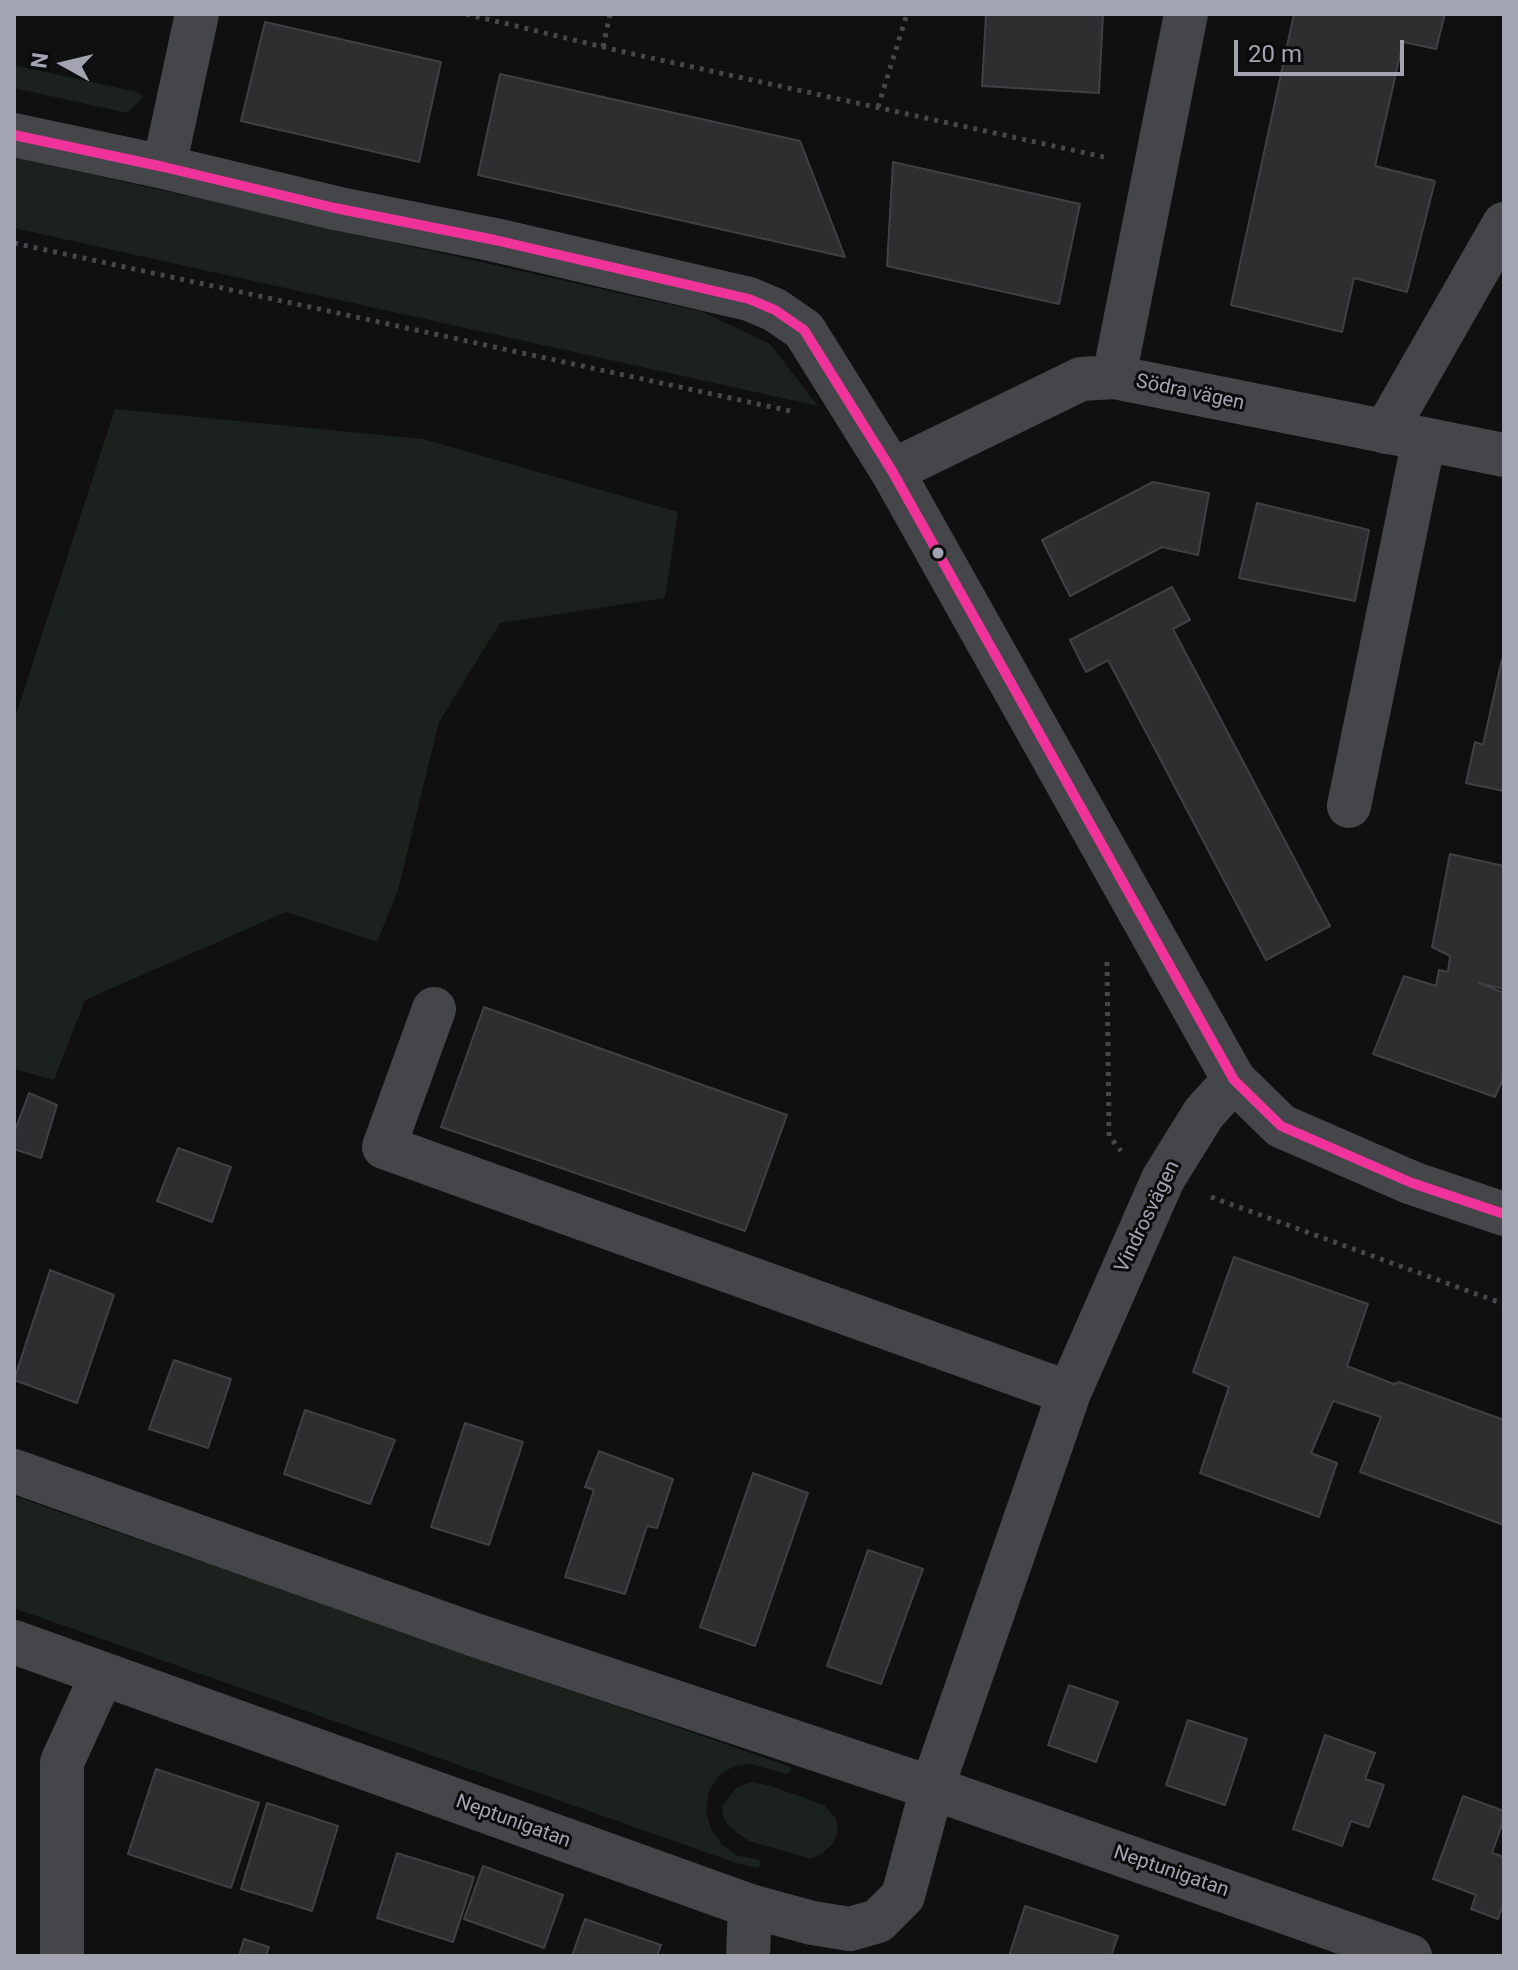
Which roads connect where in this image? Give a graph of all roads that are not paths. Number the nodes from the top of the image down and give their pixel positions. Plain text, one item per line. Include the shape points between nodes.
1 (197, 14) edge
2 (1186, 14) edge
3 (14, 135) edge
4 (164, 167) junction
5 (1504, 224) edge
6 (1114, 377) junction
7 (1404, 436) junction
8 (1504, 455) edge
9 (892, 471) junction
10 (1349, 806) dead end
11 (434, 1009) dead end
12 (1234, 1080) junction
13 (1504, 1214) edge
14 (1069, 1393) junction
15 (14, 1471) edge
16 (14, 1642) edge
17 (102, 1675) junction
18 (932, 1788) junction
19 (750, 1906) junction
20 (62, 1956) edge
21 (748, 1956) edge
22 (1410, 1956) edge

1 - 4 street
2 - 6 street
3 - 4 street
4 - 9 street via 749,299 804,330
5 - 7 street
6 - 7 street, Södra vägen
6 - 9 street, Södra vägen via 1081,379
7 - 8 street, Södra vägen
7 - 10 street
9 - 12 street
11 - 14 street via 384,1147
12 - 13 street via 1281,1126 1412,1183
12 - 14 street, Vindrosvägen via 1204,1113 1163,1179
14 - 18 street, Vindrosvägen
15 - 18 street, Neptunigatan via 472,1634
16 - 17 street, Neptunigatan
17 - 19 street, Neptunigatan
17 - 20 street via 62,1762
18 - 19 street, Neptunigatan via 903,1896 878,1921 850,1929
18 - 22 street, Neptunigatan
19 - 21 street

